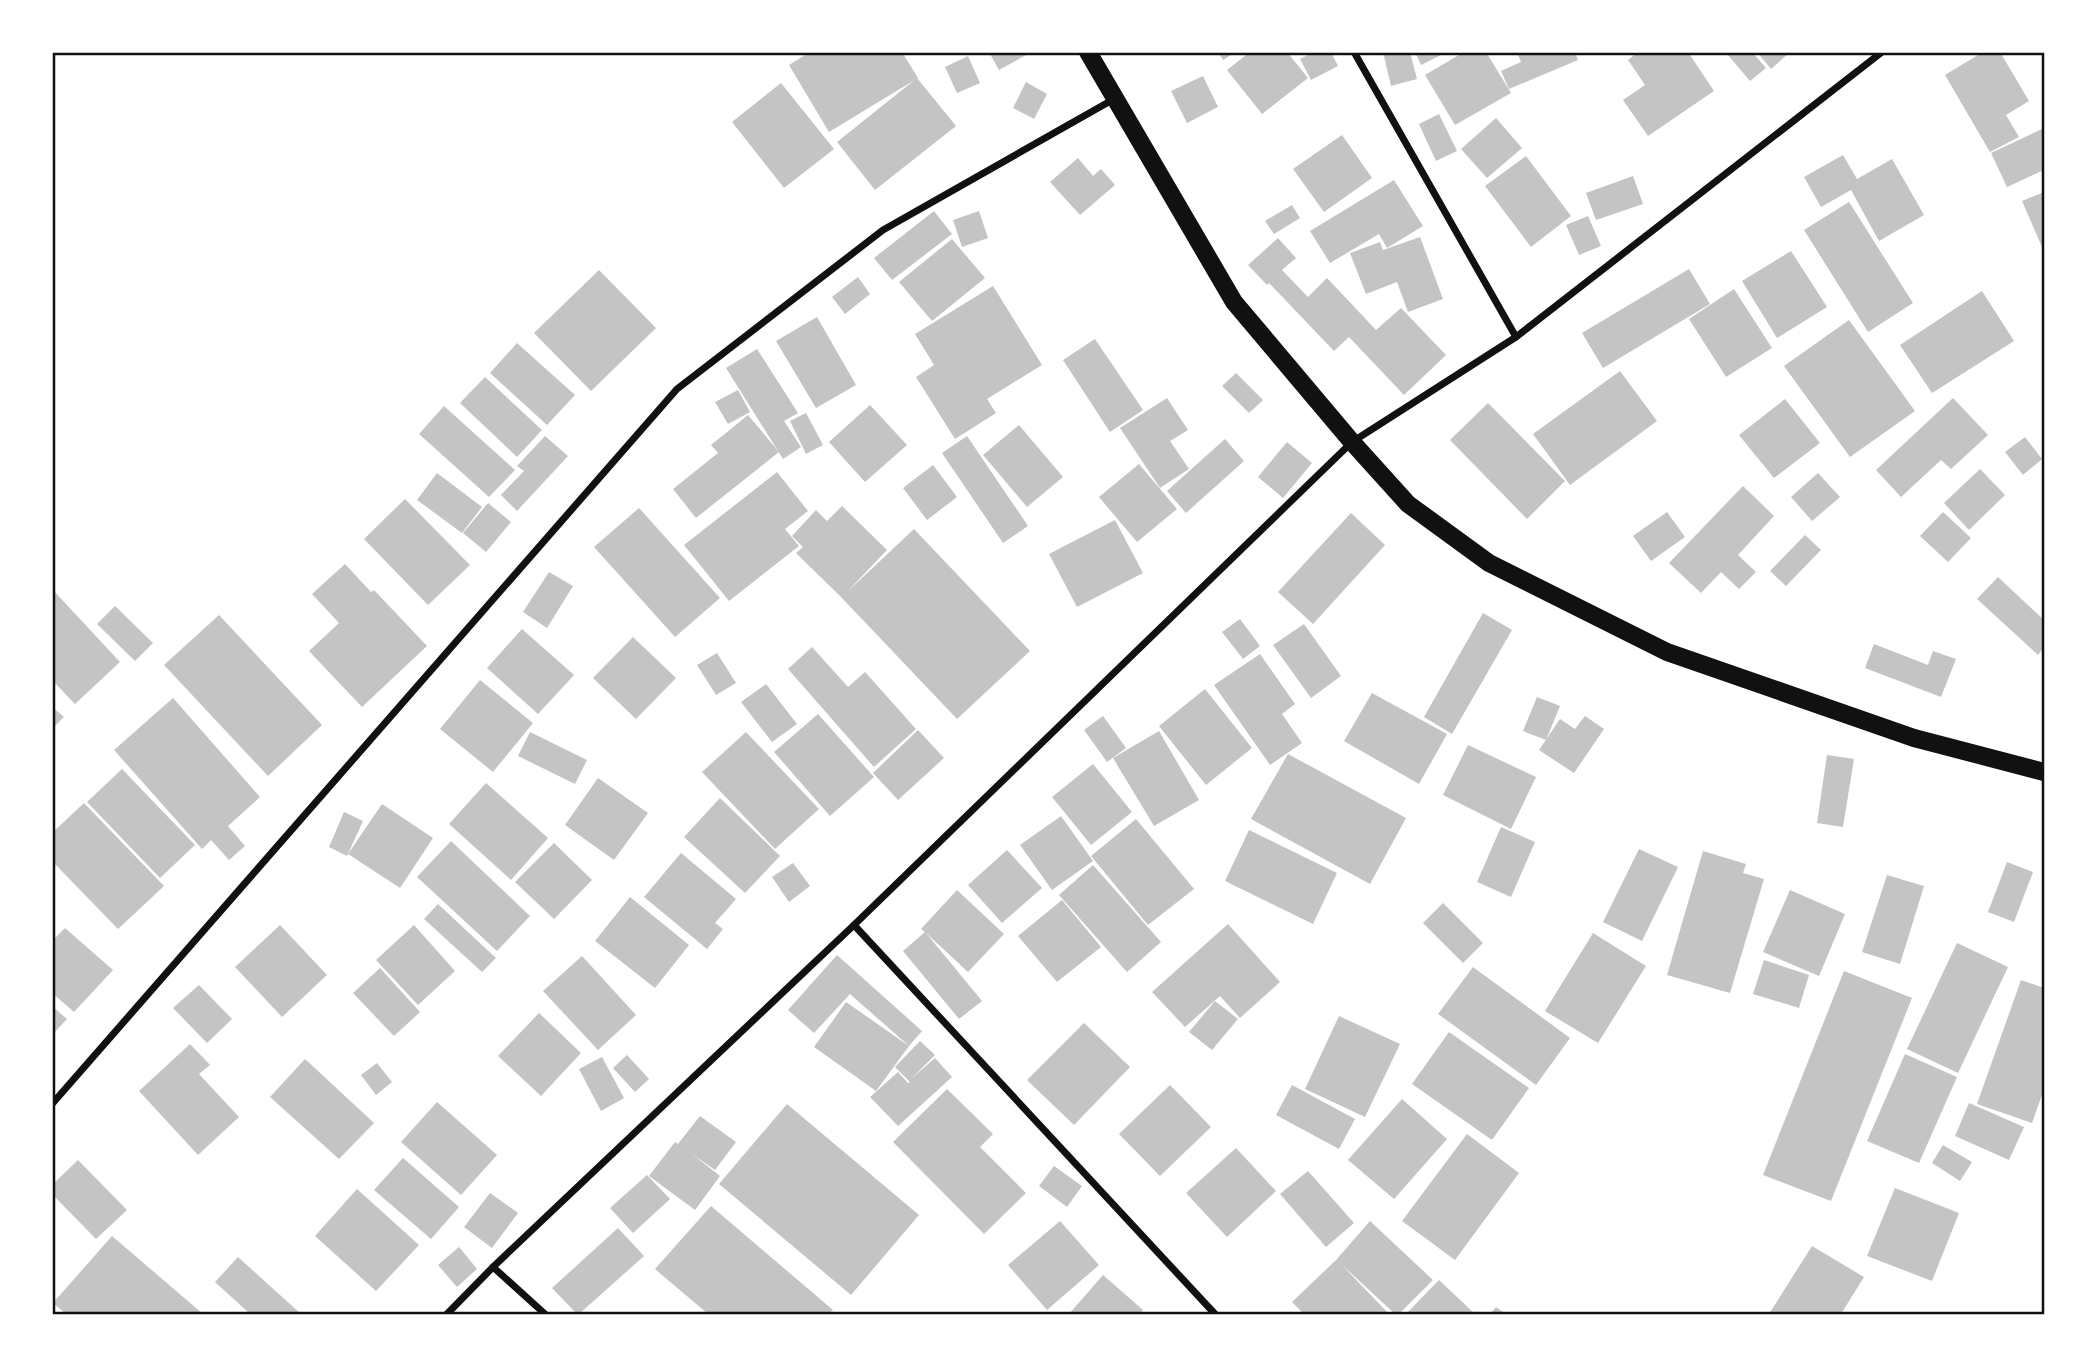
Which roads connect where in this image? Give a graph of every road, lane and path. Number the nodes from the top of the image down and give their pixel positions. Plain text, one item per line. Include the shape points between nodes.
1 (1088, 52) edge
2 (1353, 52) edge
3 (1882, 52) edge
4 (1115, 98) junction
5 (1516, 337) junction
6 (1352, 442) junction
7 (2045, 772) edge
8 (853, 925) junction
9 (52, 1104) edge
10 (493, 1267) junction
11 (447, 1314) edge
12 (545, 1314) edge
13 (1215, 1314) edge

1 - 4 main road
2 - 5 street
3 - 5 street
4 - 6 main road via 1234,302
4 - 9 street via 883,230 677,389
5 - 6 street
6 - 7 main road via 1408,504 1489,563 1667,652 1914,738
6 - 8 street
8 - 10 street
8 - 13 street
10 - 11 street
10 - 12 street

